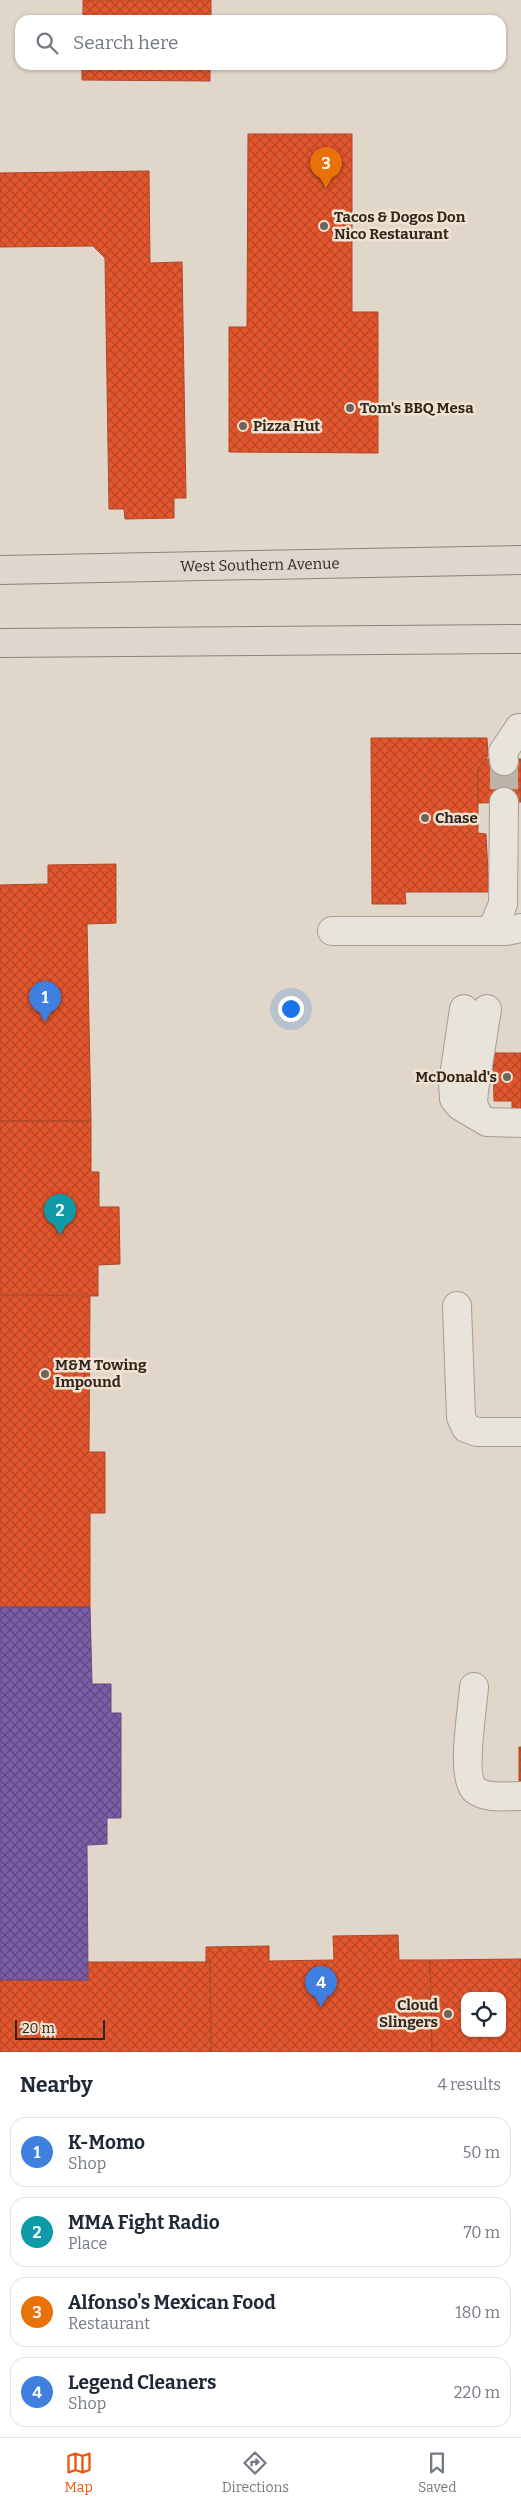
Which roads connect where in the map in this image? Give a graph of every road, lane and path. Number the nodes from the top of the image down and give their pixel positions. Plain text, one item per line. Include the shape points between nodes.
1 (521, 560) edge
2 (0, 570) edge
3 (521, 639) edge
4 (0, 643) edge
5 (520, 729) edge
6 (504, 760) tunnel mouth
7 (504, 802) tunnel mouth
8 (509, 927) edge
9 (332, 931) dead end
10 (476, 1009) dead end
11 (521, 1123) edge
12 (457, 1306) dead end
13 (521, 1432) edge
14 (474, 1686) dead end
15 (521, 1796) edge

1 - 2 main road, West Southern Avenue
3 - 4 main road
5 - 6 lane via 503,752
7 - 8 lane via 503,904 494,923
8 - 9 lane
10 - 11 lane via 453,1083 454,1099 487,1122
12 - 13 lane via 461,1417 466,1428 477,1432
14 - 15 lane via 467,1766 470,1779 475,1790 489,1796

